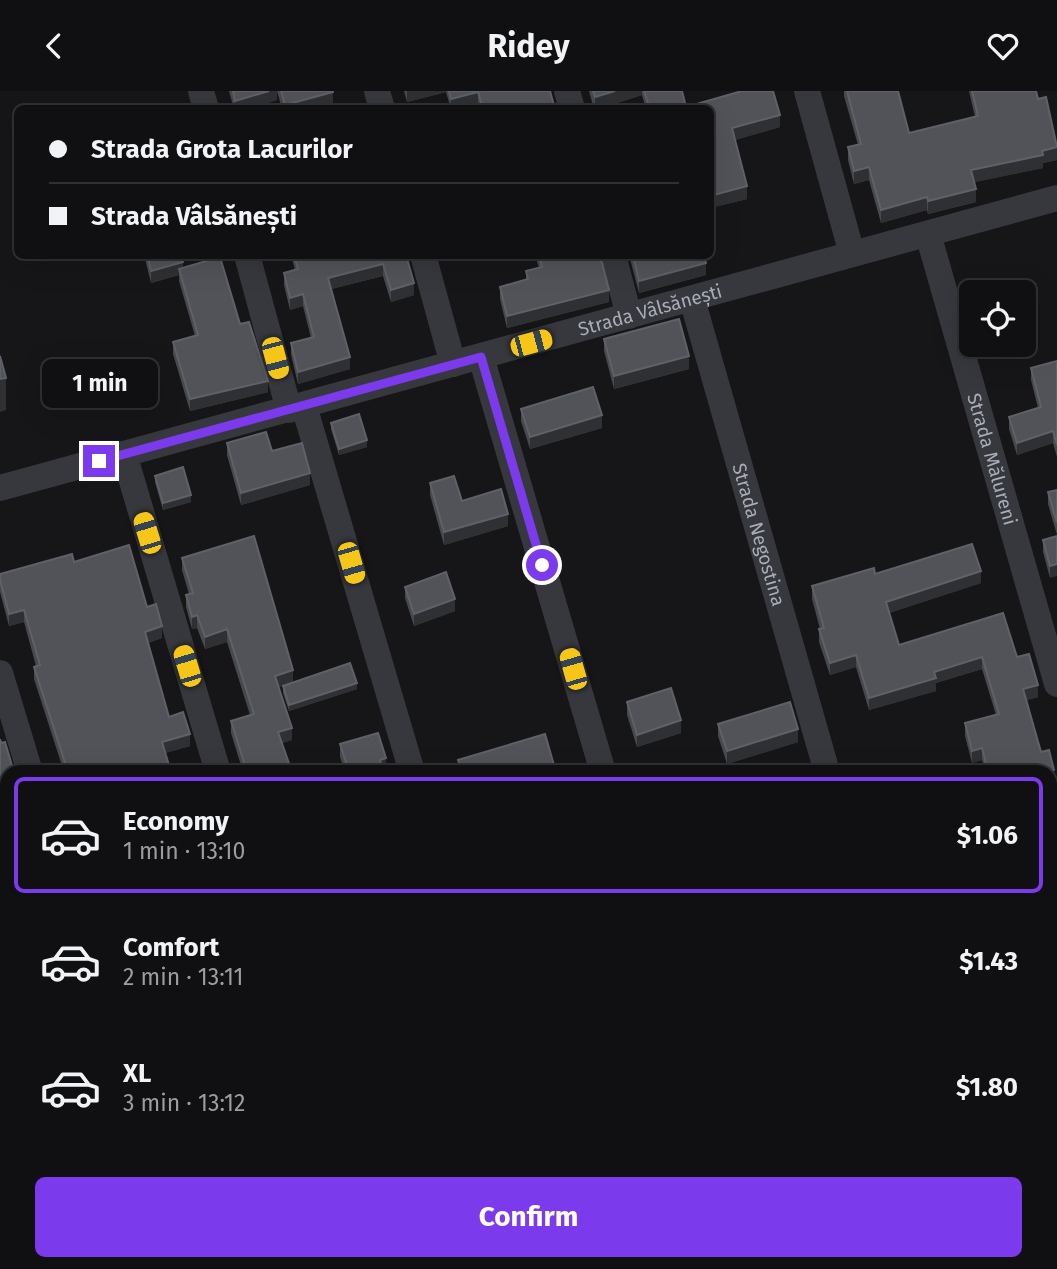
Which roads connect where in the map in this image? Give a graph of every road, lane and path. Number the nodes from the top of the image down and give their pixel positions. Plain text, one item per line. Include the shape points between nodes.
1 (807, 91) edge
2 (1057, 198) edge
3 (928, 234) junction
4 (852, 254) junction
5 (248, 259) edge
6 (423, 259) edge
7 (614, 259) edge
8 (692, 299) junction
9 (629, 316) junction
10 (481, 357) junction
11 (453, 364) junction
12 (297, 408) junction
13 (124, 454) junction
14 (0, 488) edge
15 (0, 673) edge
16 (1057, 684) edge
17 (28, 765) edge
18 (216, 765) edge
19 (410, 765) edge
20 (601, 765) edge
21 (825, 765) edge

1 - 4 street
2 - 3 street, Strada Vâlsănești
3 - 4 street, Strada Vâlsănești
3 - 16 street, Strada Mălureni
4 - 8 street, Strada Vâlsănești
5 - 12 street
6 - 11 street
7 - 9 street
8 - 9 street, Strada Vâlsănești
8 - 21 street, Strada Negostina
9 - 10 street, Strada Vâlsănești
10 - 11 street, Strada Vâlsănești
10 - 20 street
11 - 12 street, Strada Vâlsănești
12 - 13 street, Strada Vâlsănești
12 - 19 street
13 - 14 street, Strada Vâlsănești
13 - 18 street
15 - 17 street

